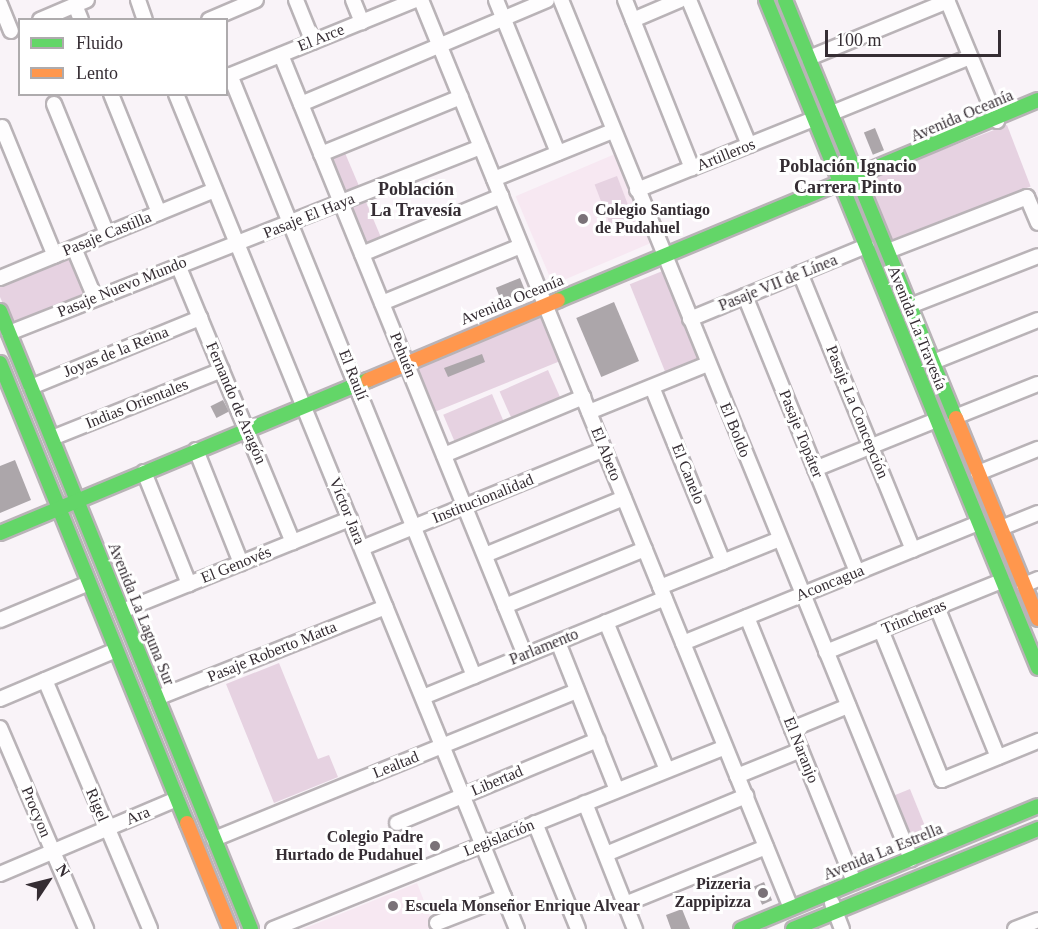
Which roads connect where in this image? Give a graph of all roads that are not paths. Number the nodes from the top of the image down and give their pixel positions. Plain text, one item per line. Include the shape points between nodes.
1 (138, 0) edge
2 (256, 0) edge
3 (296, 0) edge
4 (353, 0) edge
5 (416, 0) edge
6 (421, 0) edge
7 (496, 0) edge
8 (547, 0) edge
9 (561, 0) edge
10 (625, 0) edge
11 (681, 0) edge
12 (689, 0) edge
13 (766, 0) edge
14 (947, 0) edge
15 (789, 1) edge
16 (81, 2) edge
17 (0, 4) edge
18 (503, 17) junction
19 (45, 18) edge
20 (81, 18) edge
21 (144, 18) edge
22 (214, 18) edge
23 (633, 21) junction
24 (362, 22) junction
25 (10, 31) edge
26 (313, 42) junction
27 (439, 45) junction
28 (281, 55) junction
29 (970, 57) junction
30 (809, 58) junction
31 (228, 76) edge
32 (112, 96) edge
33 (179, 96) edge
34 (461, 97) junction
35 (1038, 100) edge
36 (54, 104) dead end
37 (301, 104) junction
38 (832, 113) junction
39 (814, 120) junction
40 (997, 121) junction
41 (2, 127) dead end
42 (613, 131) junction
43 (749, 146) junction
44 (481, 147) junction
45 (558, 153) junction
46 (321, 154) junction
47 (692, 168) junction
48 (857, 177) junction
49 (494, 179) junction
50 (841, 184) junction
51 (215, 190) junction
52 (637, 190) junction
53 (501, 196) junction
54 (341, 203) junction
55 (159, 213) junction
56 (1038, 223) edge
57 (291, 224) junction
58 (107, 234) junction
59 (236, 242) junction
60 (521, 246) junction
61 (866, 246) junction
62 (74, 248) junction
63 (888, 252) junction
64 (362, 254) junction
65 (55, 256) junction
66 (664, 256) junction
67 (1038, 256) edge
68 (178, 265) junction
69 (800, 273) junction
70 (0, 278) edge
71 (745, 296) junction
72 (95, 298) junction
73 (382, 303) junction
74 (545, 305) junction
75 (910, 306) junction
76 (0, 311) edge
77 (200, 318) junction
78 (690, 319) junction
79 (1038, 320) edge
80 (9, 333) junction
81 (406, 362) junction
82 (933, 362) junction
83 (708, 364) junction
84 (1, 368) edge
85 (222, 370) junction
86 (356, 382) junction
87 (1038, 384) edge
88 (31, 387) junction
89 (652, 387) junction
90 (583, 397) junction
91 (303, 404) junction
92 (589, 412) junction
93 (955, 417) junction
94 (936, 420) junction
95 (246, 428) junction
96 (52, 438) junction
97 (871, 446) junction
98 (604, 449) junction
99 (1038, 449) edge
100 (196, 450) junction
101 (444, 455) junction
102 (815, 469) junction
103 (144, 472) junction
104 (978, 473) junction
105 (624, 498) junction
106 (77, 500) junction
107 (465, 506) junction
108 (59, 508) junction
109 (1038, 513) edge
110 (350, 519) junction
111 (978, 523) junction
112 (414, 527) junction
113 (1001, 528) junction
114 (0, 533) edge
115 (780, 539) junction
116 (293, 542) junction
117 (362, 548) junction
118 (645, 549) junction
119 (913, 550) junction
120 (484, 555) junction
121 (723, 562) junction
122 (241, 563) junction
123 (857, 572) junction
124 (1038, 579) edge
125 (1002, 581) junction
126 (89, 583) junction
127 (189, 584) junction
128 (1024, 585) junction
129 (663, 592) junction
130 (803, 595) junction
131 (505, 606) junction
132 (386, 607) junction
133 (937, 607) junction
134 (122, 611) junction
135 (747, 617) junction
136 (1038, 619) edge
137 (0, 620) edge
138 (606, 622) junction
139 (880, 630) junction
140 (558, 642) junction
141 (683, 643) junction
142 (116, 650) junction
143 (826, 652) junction
144 (525, 655) junction
145 (1038, 668) edge
146 (474, 676) junction
147 (45, 681) junction
148 (577, 691) junction
149 (423, 697) junction
150 (157, 698) junction
151 (0, 699) edge
152 (848, 706) junction
153 (0, 728) edge
154 (792, 729) junction
155 (597, 740) junction
156 (1038, 741) edge
157 (443, 746) junction
158 (725, 747) junction
159 (801, 750) junction
160 (998, 757) junction
161 (667, 770) junction
162 (737, 776) junction
163 (617, 790) junction
164 (463, 796) junction
165 (746, 796) junction
166 (177, 799) junction
167 (585, 803) junction
168 (1038, 807) edge
169 (396, 823) dead end
170 (535, 823) junction
171 (108, 829) junction
172 (1038, 829) edge
173 (214, 839) junction
174 (482, 844) junction
175 (766, 847) junction
176 (53, 852) junction
177 (606, 854) junction
178 (911, 859) junction
179 (0, 874) edge
180 (854, 882) junction
181 (828, 893) junction
182 (504, 897) junction
183 (626, 904) junction
184 (791, 908) junction
185 (835, 912) junction
186 (1038, 920) edge
187 (437, 923) dead end
188 (86, 929) edge
189 (150, 929) edge
190 (230, 929) edge
191 (250, 929) edge
192 (273, 929) edge
193 (517, 929) edge
194 (578, 929) edge
195 (635, 929) edge
196 (741, 929) edge
197 (793, 929) edge
198 (842, 929) edge
199 (1015, 929) edge

1 - 21 street
2 - 22 street
3 - 26 street
4 - 24 street
5 - 24 street, El Arce
6 - 27 street, El Abeto
7 - 18 street
8 - 18 street
9 - 42 street, El Boldo
10 - 23 street
11 - 23 street
12 - 43 street
13 - 39 street, Avenida La Travesía
14 - 29 street
14 - 30 street
15 - 30 street, Avenida La Travesía
16 - 19 street
16 - 20 street
17 - 25 street
18 - 27 street
18 - 45 street
23 - 47 street
24 - 26 street, El Arce
26 - 28 street, El Arce
27 - 34 street, El Abeto
27 - 37 street
28 - 31 street, El Arce
28 - 37 street, Pehuén
29 - 38 street
29 - 40 street
30 - 38 street, Avenida La Travesía
31 - 57 street, El Raulí
32 - 55 street
33 - 51 street, Víctor Jara
34 - 44 street, El Abeto
34 - 46 street
35 - 40 street, Avenida Oceanía
36 - 58 street
37 - 46 street, Pehuén
38 - 48 street, Avenida La Travesía
39 - 43 street, Artilleros
39 - 50 street, Avenida La Travesía
40 - 48 street, Avenida Oceanía
41 - 65 street
42 - 45 street
42 - 52 street, El Boldo
43 - 47 street, Artilleros
44 - 49 street, El Abeto
44 - 54 street, Pasaje El Haya
45 - 49 street
46 - 54 street, Pehuén
47 - 52 street, Artilleros
48 - 50 street, Avenida Oceanía
48 - 63 street, Avenida La Travesía
49 - 53 street, El Abeto
50 - 61 street, Avenida La Travesía
50 - 66 street, Avenida Oceanía
51 - 55 street, Pasaje Castilla
51 - 59 street, Víctor Jara
52 - 66 street, El Boldo
53 - 60 street, El Abeto
53 - 64 street
54 - 57 street, Pasaje El Haya
54 - 64 street, Pehuén
55 - 58 street, Pasaje Castilla
56 - 63 street via 1027,197
57 - 59 street, Pasaje El Haya
57 - 86 street, El Raulí
58 - 62 street, Pasaje Castilla
59 - 68 street, Pasaje Nuevo Mundo
59 - 91 street, Víctor Jara
60 - 73 street
60 - 74 street, El Abeto
61 - 69 street, Pasaje VII de Línea
61 - 94 street, Avenida La Travesía
62 - 65 street, Pasaje Castilla
62 - 72 street
63 - 75 street, Avenida La Travesía
64 - 73 street, Pehuén
65 - 70 street, Pasaje Castilla
66 - 74 street, Avenida Oceanía
66 - 78 street, El Boldo
67 - 75 street
68 - 72 street, Pasaje Nuevo Mundo
68 - 77 street, Fernando de Aragón
69 - 71 street, Pasaje VII de Línea
69 - 97 street, Pasaje La Concepción
71 - 78 street, Pasaje VII de Línea
71 - 102 street, Pasaje Topáter
72 - 80 street, Pasaje Nuevo Mundo
73 - 81 street, Pehuén
74 - 81 street, Avenida Oceanía
74 - 90 street, El Abeto
75 - 82 street, Avenida La Travesía
76 - 80 street, Avenida La Laguna Sur
77 - 85 street, Fernando de Aragón
77 - 88 street, Joyas de la Reina
78 - 83 street, El Boldo
79 - 82 street
80 - 88 street, Avenida La Laguna Sur
81 - 86 street, Avenida Oceanía
81 - 101 street, Pehuén
82 - 93 street, Avenida La Travesía
83 - 89 street
83 - 115 street, El Boldo
84 - 108 street
85 - 95 street, Fernando de Aragón
85 - 96 street, Indias Orientales
86 - 91 street, Avenida Oceanía
86 - 112 street, El Raulí
87 - 93 street
88 - 96 street, Avenida La Laguna Sur
89 - 92 street
89 - 121 street, El Canelo
90 - 92 street, El Abeto
90 - 101 street
91 - 95 street, Avenida Oceanía
91 - 110 street, Víctor Jara
92 - 98 street, El Abeto
93 - 104 street, Avenida La Travesía
94 - 97 street
94 - 111 street, Avenida La Travesía
95 - 100 street, Avenida Oceanía
95 - 116 street, Fernando de Aragón
96 - 106 street, Avenida La Laguna Sur
97 - 102 street
97 - 119 street, Pasaje La Concepción
98 - 105 street, El Abeto
98 - 107 street, Institucionalidad
99 - 104 street
100 - 103 street, Avenida Oceanía
100 - 122 street
101 - 107 street, Pehuén
102 - 123 street, Pasaje Topáter
103 - 106 street, Avenida Oceanía
103 - 127 street
104 - 113 street, Avenida La Travesía
105 - 118 street, El Abeto
105 - 120 street
106 - 108 street, Avenida Oceanía
106 - 134 street, Avenida La Laguna Sur
107 - 112 street, Institucionalidad
107 - 120 street, Pehuén
108 - 114 street, Avenida Oceanía
108 - 126 street
109 - 113 street
110 - 116 street, El Genovés
110 - 117 street, Víctor Jara
111 - 119 street, Aconcagua
111 - 125 street, Avenida La Travesía
112 - 117 street, Institucionalidad
112 - 146 street, El Raulí
113 - 128 street, Avenida La Travesía
115 - 121 street, Parlamento
115 - 130 street, El Boldo
116 - 122 street, El Genovés
117 - 132 street, Víctor Jara
118 - 129 street, El Abeto
118 - 131 street
119 - 123 street, Aconcagua
120 - 131 street, Pehuén
121 - 129 street, Parlamento
122 - 127 street, El Genovés
123 - 130 street, Aconcagua
124 - 128 street
125 - 133 street, Trincheras
125 - 145 street, Avenida La Travesía
126 - 137 street
126 - 142 street
127 - 134 street, El Genovés
128 - 136 street, Avenida La Travesía
129 - 138 street, Parlamento
129 - 141 street, El Abeto
130 - 135 street, Aconcagua
130 - 143 street, El Boldo
131 - 144 street, Pehuén
132 - 149 street, Víctor Jara
132 - 150 street, Pasaje Roberto Matta
133 - 139 street, Trincheras
133 - 160 street
134 - 150 street, Avenida La Laguna Sur
135 - 141 street, Aconcagua
135 - 154 street, El Naranjo
138 - 140 street, Parlamento
138 - 161 street
139 - 143 street, Trincheras
139 - 160 street via 942,780
140 - 144 street, Parlamento
140 - 148 street
141 - 158 street, El Abeto
142 - 147 street
142 - 166 street
143 - 152 street, El Boldo
144 - 146 street, Parlamento
146 - 149 street, Parlamento
147 - 151 street
147 - 171 street, Rigel
148 - 155 street
148 - 157 street, Lealtad
149 - 157 street, Víctor Jara
150 - 173 street, Avenida La Laguna Sur
152 - 154 street
152 - 178 street, El Boldo
153 - 176 street, Procyon
154 - 159 street, El Naranjo
155 - 163 street
155 - 164 street, Libertad
156 - 160 street
157 - 164 street, Víctor Jara
157 - 173 street, Lealtad
158 - 161 street, Legislación
158 - 162 street, El Abeto
159 - 162 street
159 - 180 street, El Naranjo
161 - 163 street, Legislación
162 - 165 street, El Abeto
163 - 167 street, Legislación
164 - 169 street, Libertad
164 - 174 street, Víctor Jara
165 - 175 street, El Abeto
165 - 177 street
166 - 171 street, Ara
166 - 190 street
167 - 170 street, Legislación
167 - 177 street
168 - 178 street, Avenida La Estrella
170 - 174 street, Legislación
170 - 194 street
171 - 176 street, Ara
171 - 189 street, Rigel
172 - 185 street
173 - 191 street, Avenida La Laguna Sur
174 - 182 street, Víctor Jara
174 - 192 street, Legislación
175 - 183 street
175 - 184 street, El Abeto
176 - 179 street, Ara
176 - 188 street, Procyon
177 - 183 street
178 - 180 street, Avenida La Estrella
180 - 181 street, Avenida La Estrella
181 - 184 street, Avenida La Estrella
181 - 185 street
182 - 187 street
182 - 193 street, Víctor Jara
183 - 195 street
184 - 196 street, Avenida La Estrella
185 - 197 street
185 - 198 street
186 - 199 street

